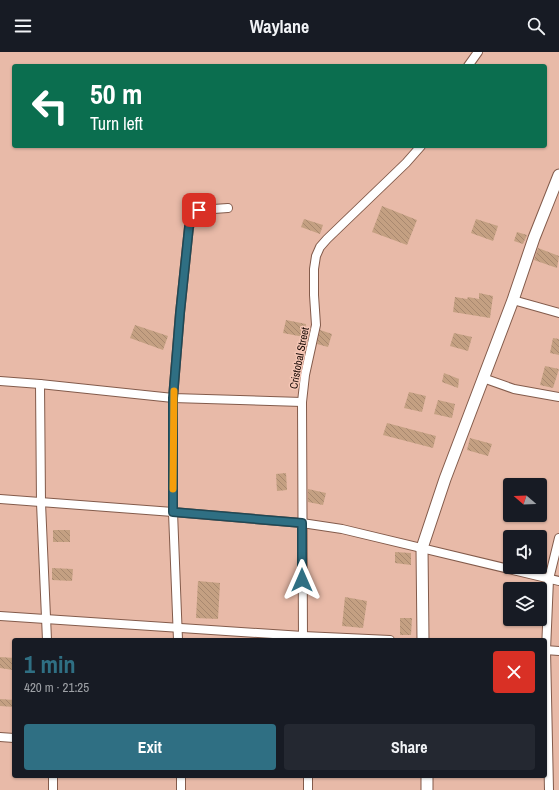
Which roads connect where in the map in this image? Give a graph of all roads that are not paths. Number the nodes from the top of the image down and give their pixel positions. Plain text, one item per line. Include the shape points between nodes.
1 (478, 52) edge
2 (469, 64) edge
3 (419, 148) edge
4 (559, 175) edge
5 (228, 208) dead end
6 (513, 300) junction
7 (559, 313) edge
8 (483, 378) junction
9 (0, 381) edge
10 (40, 384) junction
11 (173, 398) junction
12 (559, 398) edge
13 (302, 402) junction
14 (0, 499) edge
15 (41, 503) junction
16 (173, 512) junction
17 (302, 523) junction
18 (559, 538) edge
19 (422, 548) junction
20 (549, 579) junction
21 (559, 581) edge
22 (0, 616) edge
23 (46, 619) junction
24 (178, 628) junction
25 (47, 638) edge
26 (178, 638) edge
27 (303, 638) edge
28 (423, 638) edge
29 (547, 638) edge
30 (547, 650) edge
31 (559, 651) edge
32 (0, 737) edge
33 (12, 738) edge
34 (547, 774) edge
35 (52, 778) edge
36 (181, 778) edge
37 (308, 778) edge
38 (427, 778) edge
39 (53, 790) edge
40 (181, 790) edge
41 (308, 790) edge
42 (427, 790) edge
43 (549, 790) edge

1 - 2 street
3 - 13 street, Cristobal Street via 320,247 314,269 316,325
4 - 6 main road
5 - 11 street via 199,210 194,213 189,227
6 - 7 street
6 - 8 main road
8 - 12 street via 514,389
8 - 19 main road
9 - 10 street
10 - 11 street
10 - 15 street
11 - 13 street
11 - 16 street
13 - 17 street, Cristobal Street
14 - 15 street
15 - 16 street
15 - 23 street
16 - 17 street
16 - 24 street
17 - 19 street via 342,529
17 - 27 street, Cristobal Street
18 - 20 street
19 - 20 street
19 - 28 main road
20 - 21 street
20 - 29 street
22 - 23 street
23 - 24 street
23 - 25 street
24 - 26 street
24 - 27 street
30 - 31 street
32 - 33 street
34 - 43 street
35 - 39 street
36 - 40 street
37 - 41 street
38 - 42 main road

